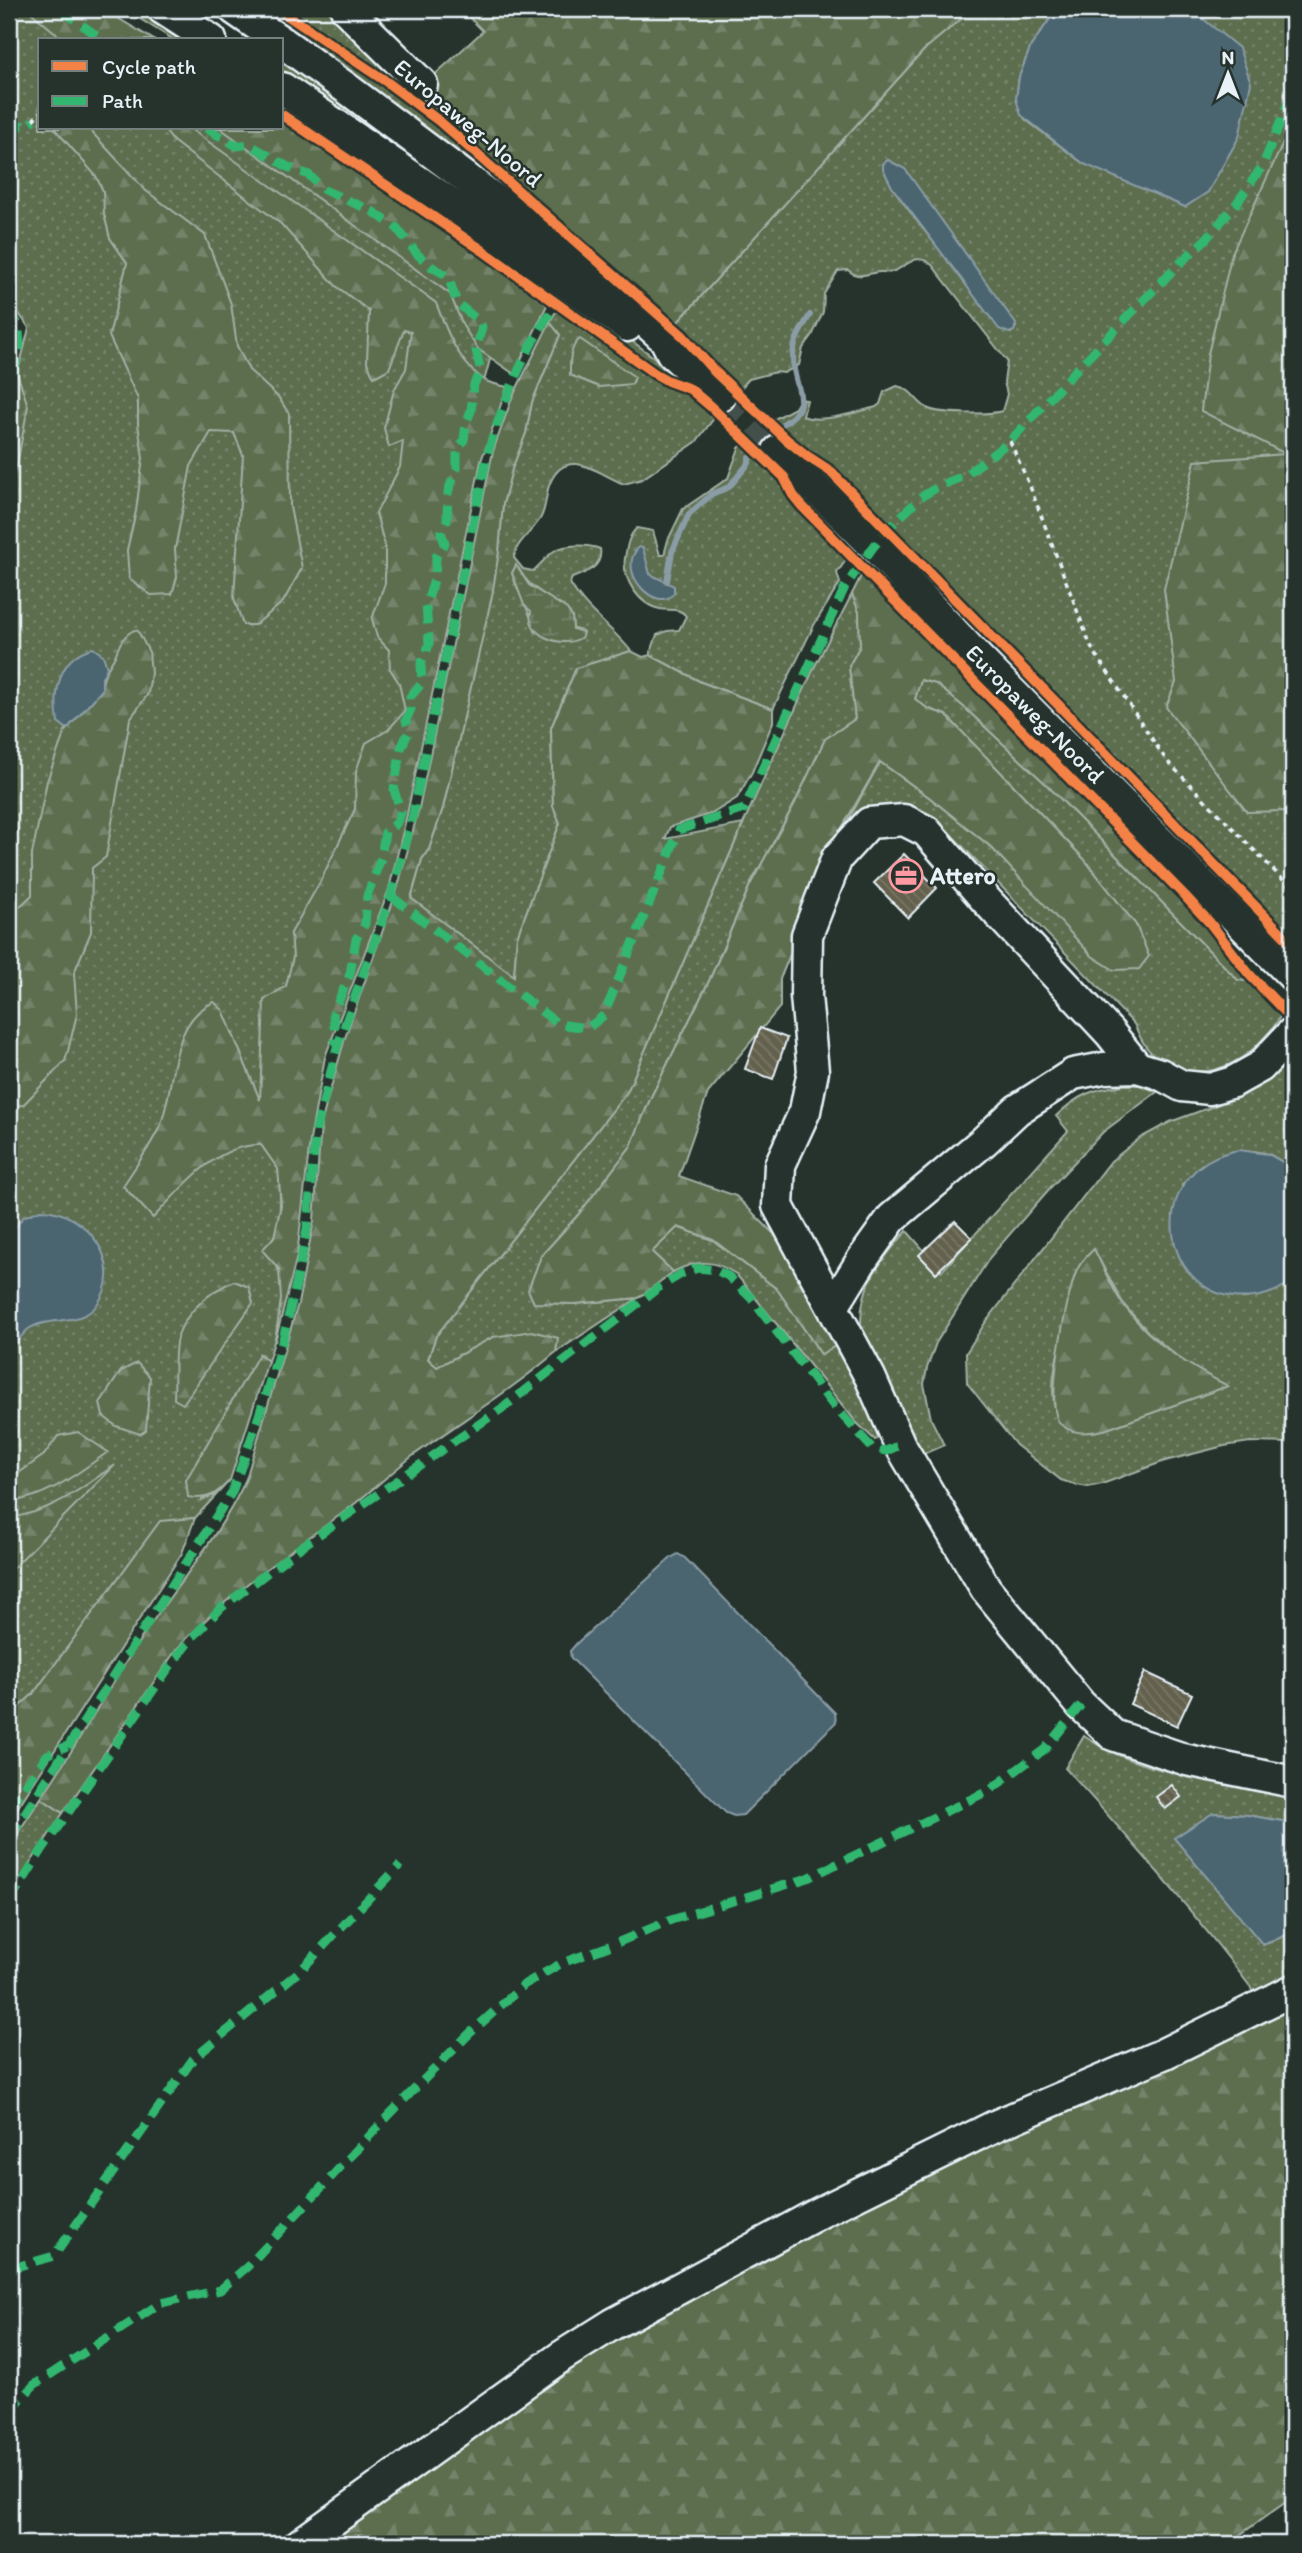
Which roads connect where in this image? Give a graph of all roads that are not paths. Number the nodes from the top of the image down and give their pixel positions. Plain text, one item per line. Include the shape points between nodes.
1 (163, 9) edge
2 (234, 9) edge
3 (346, 9) edge
4 (208, 38) edge
5 (276, 38) edge
6 (284, 44) edge
7 (422, 84) dead end
8 (284, 89) edge
9 (672, 353) junction
10 (720, 396) tunnel mouth
11 (778, 451) tunnel mouth
12 (1293, 976) edge
13 (1293, 1032) edge
14 (1138, 1067) junction
15 (833, 1307) junction
16 (1293, 1782) edge
17 (1293, 1990) edge
18 (300, 2544) edge

1 - 4 street
2 - 5 street, Europaweg-Noord
3 - 7 street, Europaweg-Noord
6 - 9 street, Europaweg-Noord via 582,265 665,339
8 - 9 street, Europaweg-Noord via 656,350
9 - 10 street, Europaweg-Noord
11 - 12 street, Europaweg-Noord
13 - 14 street via 1260,1067 1210,1089 1182,1086
14 - 15 street via 1073,1074 1017,1110 892,1218
14 - 15 street via 926,831 904,820 869,823 837,858 807,935 806,996 814,1071 805,1111 780,1165 778,1206
15 - 16 street via 900,1445 986,1589 1081,1705 1114,1735 1187,1760
17 - 18 street via 1163,2054 986,2131 613,2324

